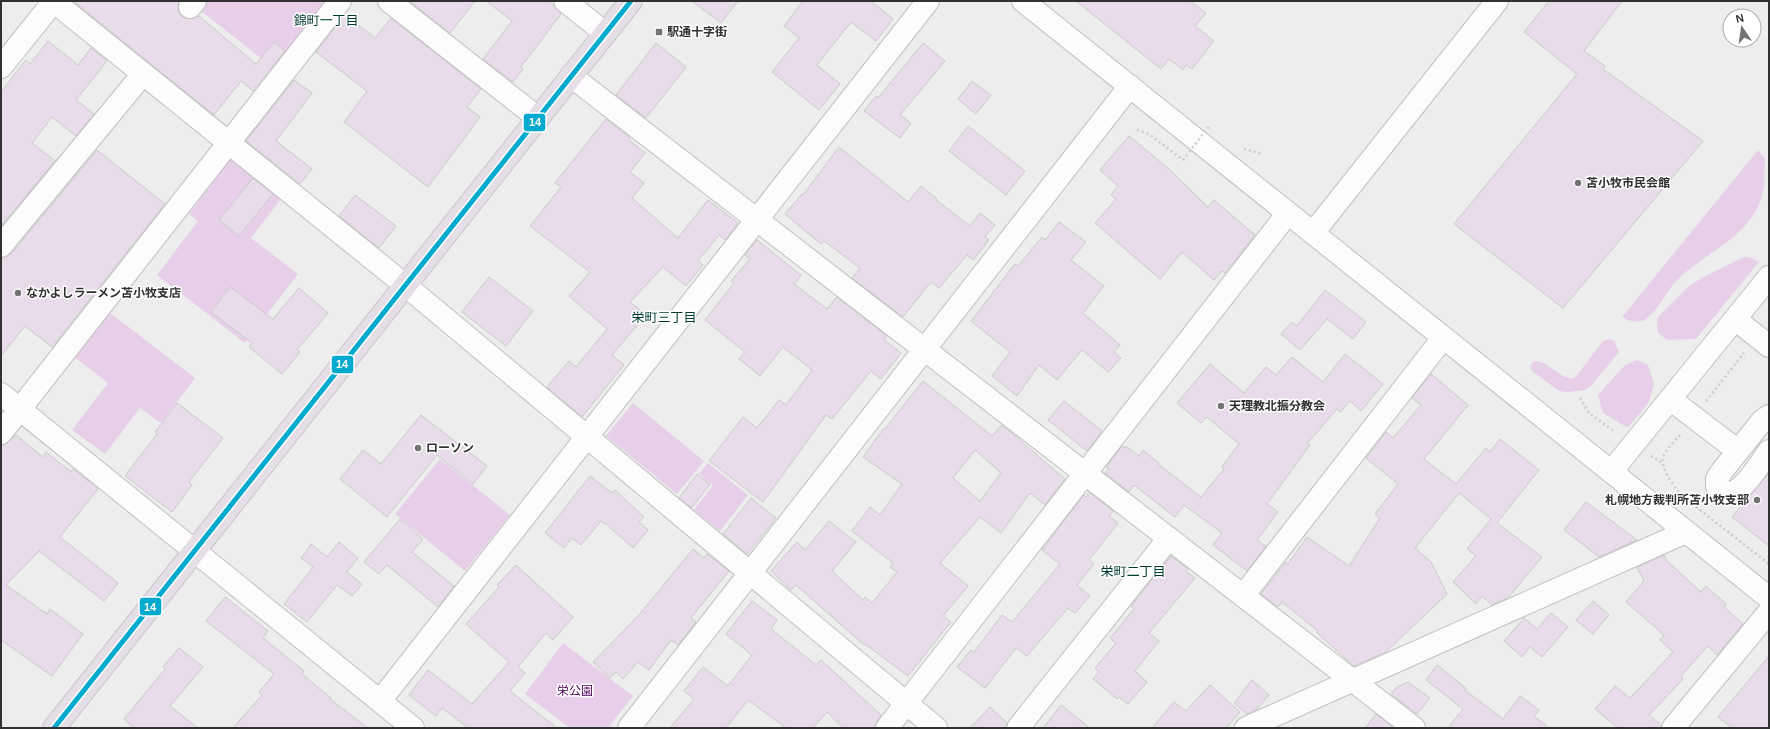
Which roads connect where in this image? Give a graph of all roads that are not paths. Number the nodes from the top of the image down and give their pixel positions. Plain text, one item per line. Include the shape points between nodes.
1 (53, 1) edge
2 (340, 1) edge
3 (389, 1) edge
4 (565, 1) edge
5 (631, 1) edge
6 (928, 1) edge
7 (1023, 1) edge
8 (1497, 1) edge
9 (605, 33) junction
10 (1, 67) edge
11 (143, 74) junction
12 (571, 76) junction
13 (1130, 86) junction
14 (538, 118) junction
15 (229, 143) junction
16 (1288, 213) junction
17 (757, 220) junction
18 (1313, 233) junction
19 (1, 246) edge
20 (1769, 276) edge
21 (405, 285) junction
22 (1735, 319) junction
23 (1443, 338) junction
24 (1769, 346) edge
25 (924, 349) junction
26 (1, 394) edge
27 (1670, 399) junction
28 (20, 409) junction
29 (1769, 416) edge
30 (1, 433) edge
31 (587, 436) junction
32 (1738, 451) junction
33 (1769, 452) edge
34 (1611, 472) junction
35 (1085, 474) junction
36 (1686, 532) junction
37 (1169, 538) junction
38 (195, 551) junction
39 (750, 572) junction
40 (1243, 596) junction
41 (1769, 598) edge
42 (1769, 612) edge
43 (1354, 682) junction
44 (380, 701) junction
45 (907, 703) junction
46 (401, 724) edge
47 (1249, 727) edge
48 (54, 728) edge
49 (629, 728) edge
50 (887, 728) edge
51 (936, 728) edge
52 (1018, 728) edge
53 (1414, 728) edge
54 (1673, 728) edge

1 - 10 street
1 - 11 street
2 - 15 street
3 - 14 street
4 - 9 street
5 - 9 highway
6 - 17 street
7 - 13 street
8 - 18 street
9 - 12 highway
11 - 15 street
11 - 19 street
12 - 14 highway
12 - 17 street
13 - 16 street
13 - 25 street
14 - 21 highway
15 - 21 street
15 - 28 street
16 - 18 street
16 - 35 street
17 - 25 street
17 - 31 street
18 - 23 street
20 - 22 street
21 - 31 street
21 - 38 highway
22 - 24 street
22 - 27 street
23 - 34 street
23 - 40 street
25 - 35 street
25 - 39 street
26 - 28 street
27 - 32 street
27 - 34 street
28 - 30 street
28 - 38 street
29 - 32 street
31 - 39 street
31 - 44 street
32 - 33 street via 1717,479 1717,486 1726,493 1733,493 1741,488
34 - 36 street
35 - 37 street
35 - 45 street
36 - 41 street
36 - 43 street
37 - 40 street
37 - 52 street
38 - 44 street
38 - 48 highway
39 - 45 street
39 - 49 street
40 - 43 street
42 - 54 street
43 - 47 street
43 - 53 street
44 - 46 street
45 - 50 street
45 - 51 street

